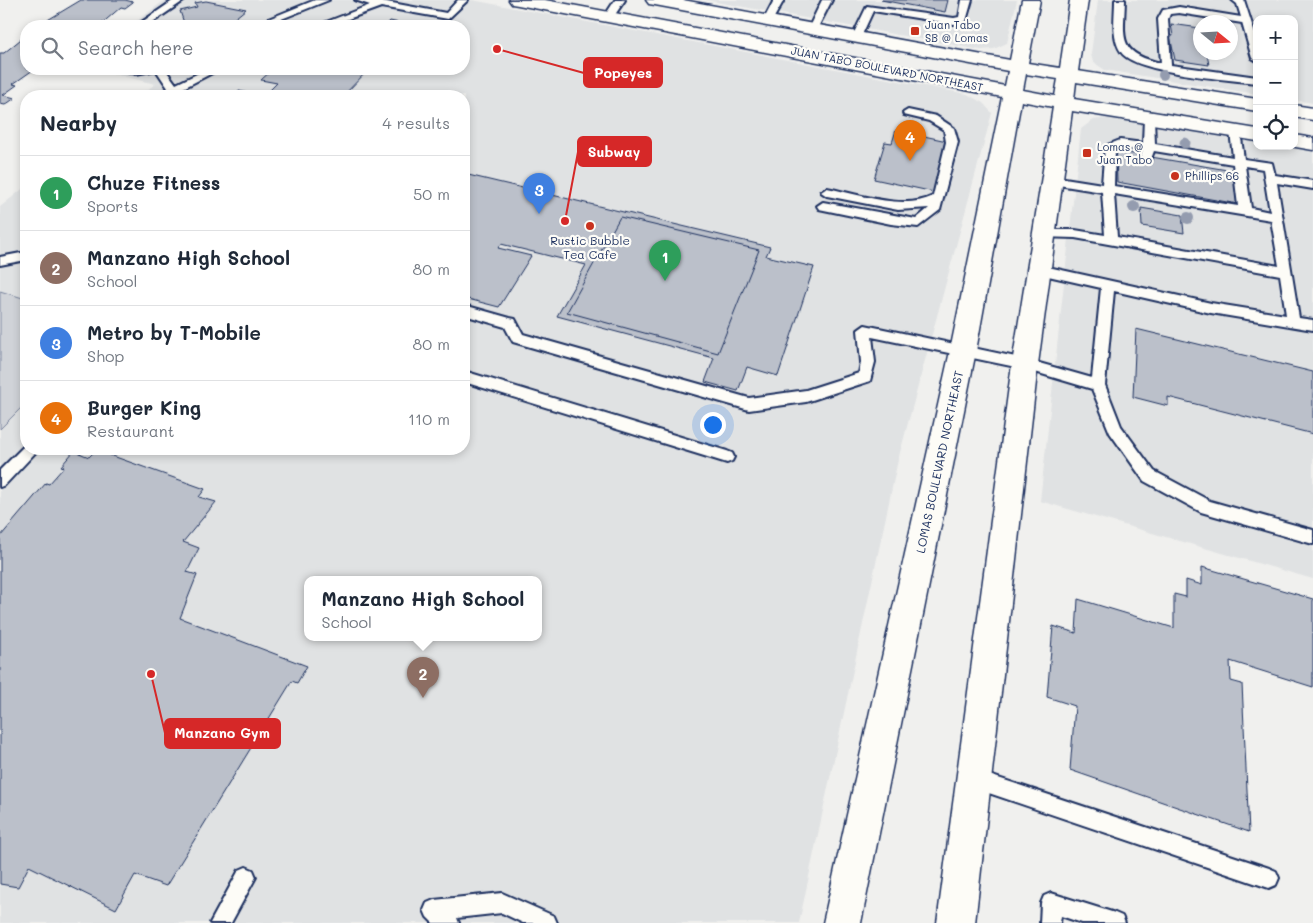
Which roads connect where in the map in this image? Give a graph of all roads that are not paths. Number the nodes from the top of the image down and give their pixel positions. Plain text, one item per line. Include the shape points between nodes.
1 (180, 0) edge
2 (324, 0) edge
3 (360, 0) edge
4 (391, 0) edge
5 (463, 0) edge
6 (518, 0) edge
7 (620, 0) edge
8 (655, 0) edge
9 (779, 0) edge
10 (827, 0) edge
11 (859, 0) edge
12 (966, 0) edge
13 (1031, 0) edge
14 (1079, 0) edge
15 (1120, 0) edge
16 (1237, 0) edge
17 (678, 2) edge
18 (380, 4) junction
19 (870, 8) junction
20 (609, 17) junction
21 (151, 20) edge
22 (272, 20) edge
23 (337, 20) edge
24 (768, 21) junction
25 (1247, 21) junction
26 (813, 29) junction
27 (857, 37) junction
28 (1253, 43) edge
29 (1166, 67) junction
30 (1067, 74) junction
31 (164, 75) edge
32 (203, 75) edge
33 (1253, 79) edge
34 (1015, 80) junction
35 (174, 89) joint
36 (1062, 103) junction
37 (1253, 104) edge
38 (1298, 112) edge
39 (908, 113) dead end
40 (1313, 114) edge
41 (1149, 118) junction
42 (1235, 131) junction
43 (1253, 134) edge
44 (1298, 142) edge
45 (1313, 144) edge
46 (1148, 151) junction
47 (1239, 162) junction
48 (1271, 178) junction
49 (1052, 180) junction
50 (1313, 185) edge
51 (1108, 190) junction
52 (827, 192) dead end
53 (938, 198) junction
54 (822, 206) dead end
55 (1245, 211) junction
56 (1277, 217) junction
57 (1044, 234) junction
58 (1111, 240) junction
59 (20, 257) edge
60 (0, 261) edge
61 (1039, 270) junction
62 (1286, 272) junction
63 (1108, 285) junction
64 (470, 312) edge
65 (1293, 321) junction
66 (1313, 325) edge
67 (963, 351) junction
68 (1025, 364) junction
69 (470, 378) edge
70 (1098, 385) junction
71 (24, 455) edge
72 (727, 457) dead end
73 (0, 480) edge
74 (1313, 537) edge
75 (974, 779) junction
76 (246, 877) dead end
77 (1269, 878) dead end
78 (220, 923) edge
79 (449, 923) edge
80 (547, 923) edge
81 (842, 923) edge
82 (956, 923) edge
83 (1050, 923) edge
84 (1115, 923) edge

1 - 21 lane
2 - 22 lane
3 - 18 lane
4 - 18 lane
5 - 18 lane via 448,16
6 - 20 main road, JUAN TABO BOULEVARD NORTHEAST
7 - 20 lane
8 - 17 main road, JUAN TABO BOULEVARD NORTHEAST
9 - 24 lane
10 - 26 lane
11 - 19 lane
12 - 19 lane via 963,19 954,21
13 - 34 main road, LOMAS BOULEVARD NORTHEAST
14 - 30 main road
15 - 29 lane via 1121,42 1126,54 1144,63
16 - 25 lane via 1242,2
17 - 24 main road, JUAN TABO BOULEVARD NORTHEAST
18 - 23 lane
19 - 27 lane
20 - 34 main road, JUAN TABO BOULEVARD NORTHEAST
24 - 26 main road, JUAN TABO BOULEVARD NORTHEAST
25 - 28 lane
25 - 29 lane via 1179,10 1166,12 1162,19
26 - 27 main road, JUAN TABO BOULEVARD NORTHEAST
27 - 34 main road, JUAN TABO BOULEVARD NORTHEAST
29 - 33 lane
30 - 34 main road, JUAN TABO BOULEVARD NORTHEAST
30 - 36 main road
30 - 37 main road, JUAN TABO BOULEVARD NORTHEAST
31 - 35 lane
32 - 35 lane
34 - 36 main road, JUAN TABO BOULEVARD NORTHEAST
34 - 67 main road, LOMAS BOULEVARD NORTHEAST
36 - 41 main road, JUAN TABO BOULEVARD NORTHEAST
36 - 49 main road
38 - 40 main road
39 - 53 lane via 932,118 949,128 952,142
41 - 42 main road, JUAN TABO BOULEVARD NORTHEAST
41 - 46 lane
42 - 43 main road, JUAN TABO BOULEVARD NORTHEAST
42 - 47 lane
44 - 45 main road
46 - 47 lane via 1207,161
46 - 51 lane via 1120,144 1109,148
47 - 48 lane via 1268,166
47 - 55 lane
48 - 50 lane
48 - 56 lane
49 - 51 lane
49 - 57 main road
51 - 55 lane via 1149,192
51 - 58 lane
52 - 53 lane via 898,206 923,206
53 - 54 lane via 934,210 918,223
55 - 56 lane
56 - 62 lane
57 - 58 lane via 1075,234
57 - 61 main road
58 - 62 lane
59 - 60 lane
61 - 63 lane
61 - 68 main road
62 - 65 lane
63 - 65 lane via 1210,308
63 - 70 lane
64 - 67 lane via 510,323 518,338 749,404 806,396 865,377 868,362 865,330
65 - 66 lane
67 - 68 lane
67 - 81 main road, LOMAS BOULEVARD NORTHEAST
68 - 70 lane
68 - 75 main road
69 - 72 lane
70 - 74 lane via 1116,429 1149,476 1206,507
71 - 73 lane
75 - 77 lane
75 - 82 main road
76 - 78 lane
79 - 80 lane via 434,910 502,903
83 - 84 lane via 1051,903

